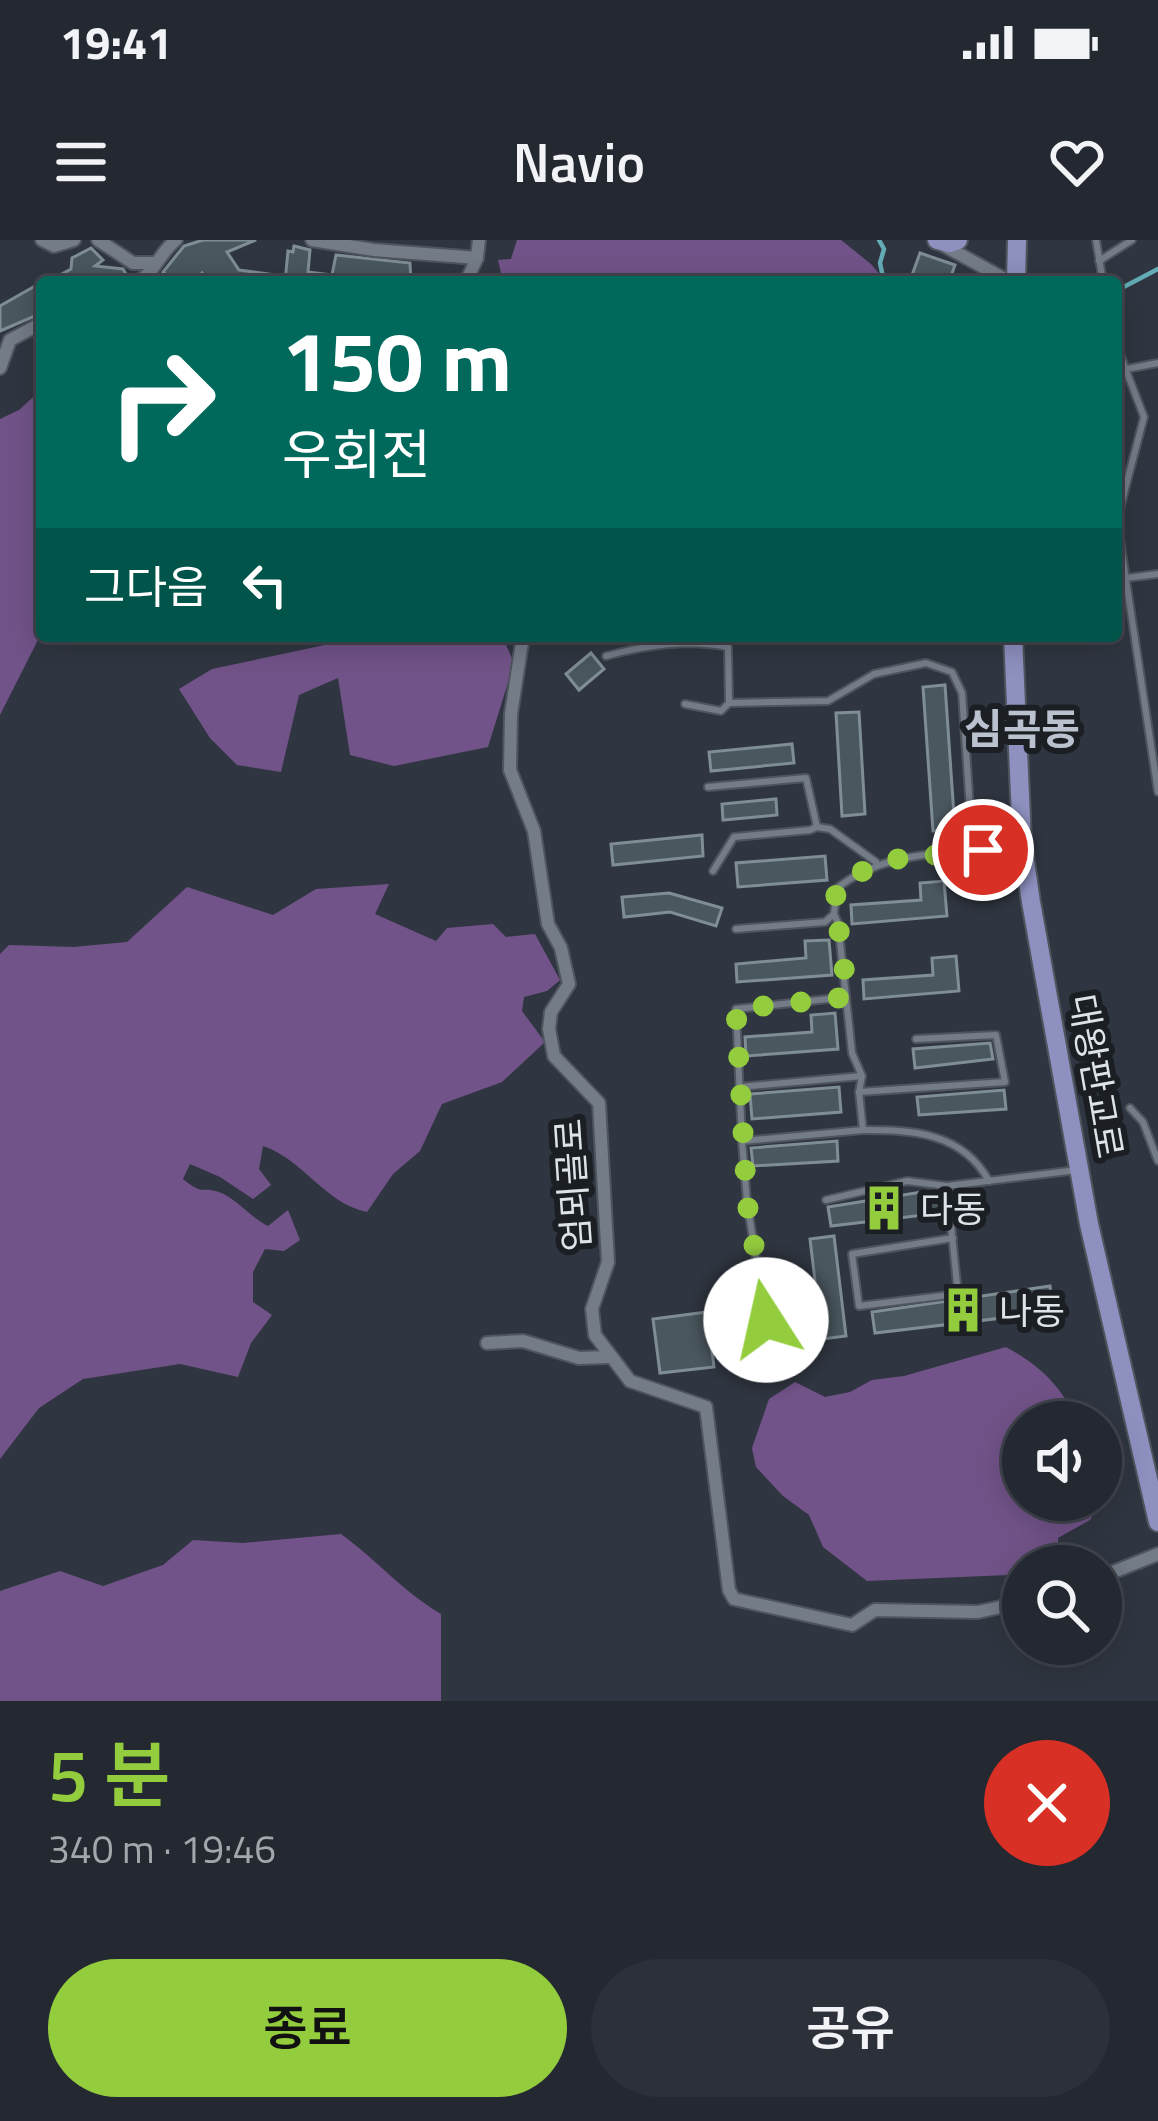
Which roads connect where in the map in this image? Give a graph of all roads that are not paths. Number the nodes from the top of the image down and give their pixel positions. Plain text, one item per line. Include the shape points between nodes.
1 (42, 240) edge
2 (74, 240) edge
3 (98, 240) edge
4 (176, 240) edge
5 (312, 240) edge
6 (479, 240) edge
7 (935, 240) edge
8 (958, 240) edge
9 (1017, 240) edge
10 (1096, 240) edge
11 (1132, 240) edge
12 (477, 258) junction
13 (1100, 261) junction
14 (154, 263) junction
15 (146, 276) edge
16 (469, 276) edge
17 (1002, 276) edge
18 (1014, 276) edge
19 (1102, 276) edge
20 (36, 326) edge
21 (3, 346) edge
22 (1122, 359) edge
23 (1158, 363) edge
24 (0, 368) edge
25 (1126, 369) junction
26 (1122, 370) edge
27 (1122, 501) edge
28 (1122, 552) edge
29 (1158, 574) edge
30 (1126, 578) junction
31 (522, 642) edge
32 (686, 642) edge
33 (700, 642) edge
34 (1013, 642) edge
35 (606, 656) dead end
36 (729, 703) junction
37 (685, 704) dead end
38 (1158, 707) edge
39 (1147, 710) junction
40 (708, 787) dead end
41 (1158, 792) edge
42 (817, 826) junction
43 (1022, 842) junction
44 (973, 852) junction
45 (879, 863) junction
46 (713, 871) dead end
47 (833, 914) junction
48 (736, 929) dead end
49 (848, 997) junction
50 (916, 1040) dead end
51 (862, 1076) junction
52 (740, 1087) junction
53 (860, 1093) junction
54 (1130, 1108) dead end
55 (863, 1130) junction
56 (742, 1141) junction
57 (1158, 1161) edge
58 (1080, 1169) junction
59 (988, 1181) junction
60 (947, 1186) junction
61 (826, 1200) dead end
62 (953, 1238) junction
63 (730, 1335) dead end
64 (487, 1343) dead end
65 (609, 1357) junction
66 (1158, 1522) edge
67 (1158, 1554) edge
68 (1122, 1569) edge
69 (1002, 1607) edge

1 - 2 street
3 - 14 street via 133,263
4 - 14 street
5 - 12 street
6 - 12 street
7 - 8 main road
7 - 17 street
9 - 18 main road
10 - 13 lane
11 - 13 lane
12 - 16 street
13 - 19 lane
14 - 15 street
20 - 21 street
21 - 24 street
22 - 25 lane
23 - 25 lane
25 - 26 lane
25 - 27 lane via 1144,417
28 - 30 lane
29 - 30 lane
30 - 39 lane
31 - 65 street, 엄뫼골로 via 510,770 534,831 548,923 567,969 569,984 551,1012 554,1056 599,1103 608,1262 592,1309
32 - 35 lane
33 - 36 lane via 728,647
34 - 43 main road, 대왕판교로
36 - 37 lane via 721,711
36 - 44 lane via 828,701 874,674 926,663 952,672 962,693
38 - 39 lane
39 - 41 lane
40 - 42 lane via 806,778
42 - 45 lane
42 - 46 lane via 734,837
43 - 44 lane
43 - 58 main road, 대왕판교로
44 - 45 lane
45 - 47 lane via 837,888
47 - 48 lane via 825,922
47 - 49 lane
49 - 51 lane
49 - 52 lane via 736,1009
50 - 53 lane via 996,1035 1005,1082
51 - 52 lane
51 - 53 lane
52 - 56 lane
53 - 55 lane
54 - 57 lane
55 - 56 lane
55 - 59 lane via 939,1137
56 - 63 lane via 766,1320 758,1331
58 - 59 lane
58 - 66 main road, 대왕판교로
59 - 60 lane
60 - 61 lane via 907,1181
60 - 62 lane
62 - 62 lane via 958,1294 859,1306 851,1254
64 - 65 street via 524,1341 579,1358
65 - 69 street via 630,1381 706,1407 734,1600 852,1624 875,1610
67 - 68 street

